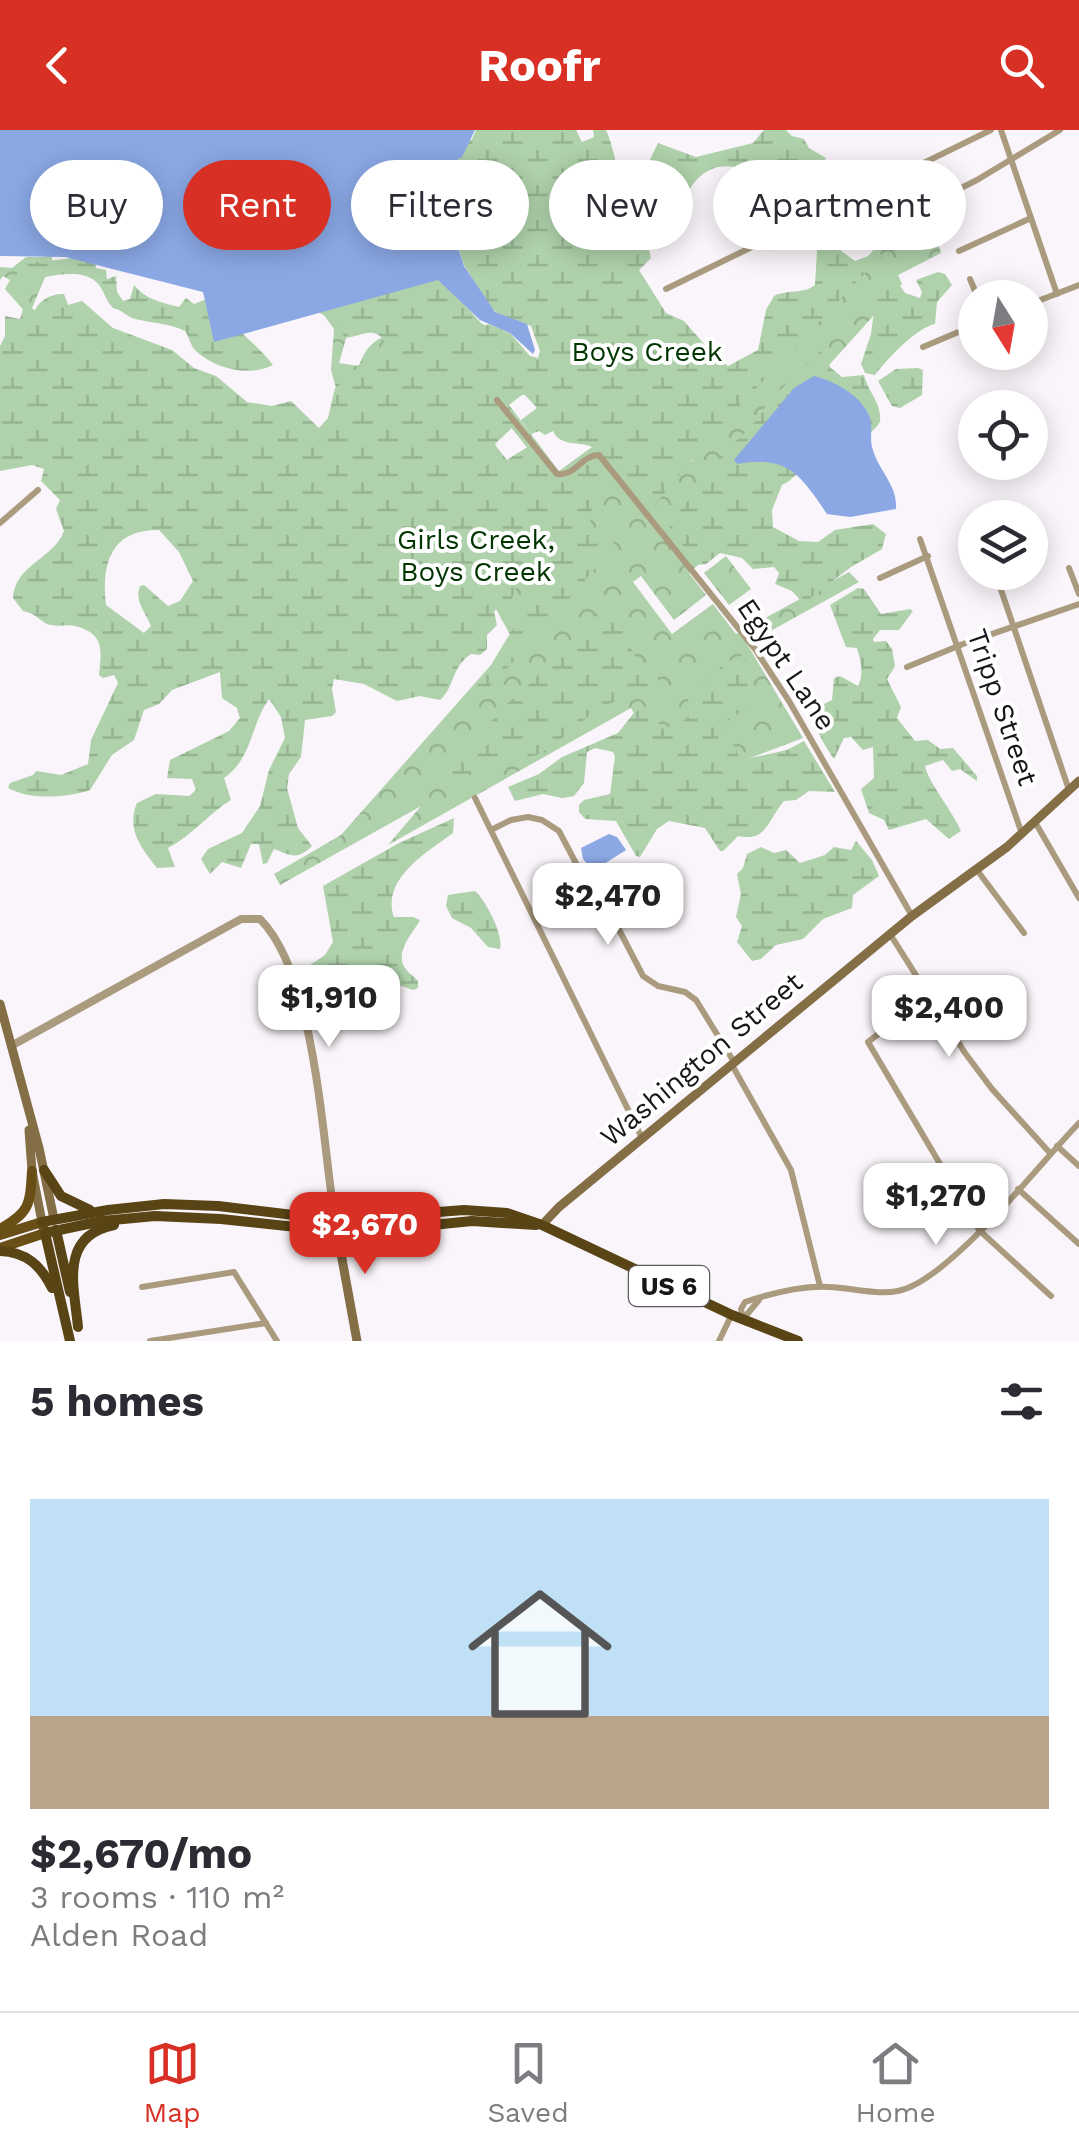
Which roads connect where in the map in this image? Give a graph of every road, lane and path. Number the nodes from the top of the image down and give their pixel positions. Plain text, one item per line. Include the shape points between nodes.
1 (991, 130) edge
2 (1001, 130) edge
3 (1060, 130) edge
4 (1010, 158) junction
5 (966, 186) edge
6 (1031, 218) junction
7 (958, 251) dead end
8 (1079, 285) edge
9 (666, 289) dead end
10 (1057, 294) junction
11 (1048, 297) edge
12 (958, 332) edge
13 (923, 346) dead end
14 (497, 400) dead end
15 (38, 490) dead end
16 (0, 524) edge
17 (920, 538) dead end
18 (928, 556) junction
19 (1069, 568) dead end
20 (880, 578) dead end
21 (1001, 590) edge
22 (1079, 594) edge
23 (1079, 604) edge
24 (1013, 627) junction
25 (958, 646) junction
26 (907, 667) dead end
27 (1079, 782) edge
28 (1069, 790) junction
29 (475, 798) dead end
30 (1035, 822) junction
31 (491, 830) junction
32 (1022, 834) junction
33 (977, 870) junction
34 (1079, 898) edge
35 (912, 916) junction
36 (1024, 933) dead end
37 (890, 934) junction
38 (929, 995) junction
39 (0, 1004) edge
40 (12, 1046) junction
41 (732, 1063) junction
42 (1079, 1123) edge
43 (642, 1138) junction
44 (1057, 1146) junction
45 (1050, 1154) junction
46 (1079, 1166) edge
47 (38, 1171) junction
48 (1018, 1189) junction
49 (96, 1211) junction
50 (155, 1216) junction
51 (542, 1225) junction
52 (49, 1226) junction
53 (336, 1226) junction
54 (979, 1230) junction
55 (0, 1232) edge
56 (1079, 1244) edge
57 (0, 1250) edge
58 (820, 1286) junction
59 (142, 1287) dead end
60 (1051, 1296) dead end
61 (60, 1304) junction
62 (738, 1317) junction
63 (266, 1323) junction
64 (78, 1327) junction
65 (70, 1341) edge
66 (83, 1341) edge
67 (150, 1341) edge
68 (277, 1341) edge
69 (356, 1341) edge
70 (720, 1341) edge
71 (798, 1341) edge

1 - 9 street
2 - 4 street
3 - 4 street
4 - 5 street
4 - 6 street
6 - 7 street
6 - 10 street
8 - 10 street
10 - 11 street
12 - 13 street
14 - 35 street, Egypt Lane via 552,470 564,474 599,455 755,648
15 - 16 street
17 - 18 street, Tripp Street
18 - 20 street
18 - 25 street, Tripp Street
19 - 22 street
21 - 24 street
23 - 24 street
24 - 25 street
24 - 28 street
25 - 26 street
25 - 32 street, Tripp Street
27 - 28 main road, Washington Street
28 - 30 main road, Washington Street
29 - 31 street
30 - 32 main road, Washington Street
30 - 34 street
31 - 41 street via 528,818 559,832 598,888 643,976 696,1000
31 - 43 street
32 - 33 main road, Washington Street
33 - 35 main road, Washington Street
33 - 36 street
35 - 37 main road, Washington Street
37 - 38 street
37 - 41 main road, Washington Street
38 - 45 street via 992,1090
38 - 54 street via 868,1042
39 - 40 main road
40 - 47 main road
40 - 53 street via 241,919 256,918 284,960 302,1005
41 - 43 main road, Washington Street
41 - 58 street via 791,1170
42 - 44 street
43 - 51 main road, Washington Street
44 - 45 street
44 - 46 street
45 - 48 street
47 - 49 highway via 66,1200
47 - 52 main road
47 - 55 main road via 28,1207
48 - 54 street
48 - 56 street
49 - 52 highway, US 6
49 - 53 highway, US 6 via 197,1205
50 - 52 highway, US 6
50 - 53 highway, US 6
50 - 64 highway via 106,1227 82,1243 74,1266
51 - 53 highway, US 6 via 475,1210
51 - 62 highway, US 6
52 - 55 main road, US 6
52 - 57 main road, US 6
52 - 61 highway
52 - 64 highway
53 - 69 main road
54 - 58 street via 945,1264 903,1290
54 - 60 street
57 - 61 highway via 37,1264
58 - 62 street via 745,1302
59 - 63 street via 234,1272
61 - 65 highway
62 - 70 street
62 - 71 highway, US 6
63 - 67 street
63 - 68 street
64 - 66 highway

